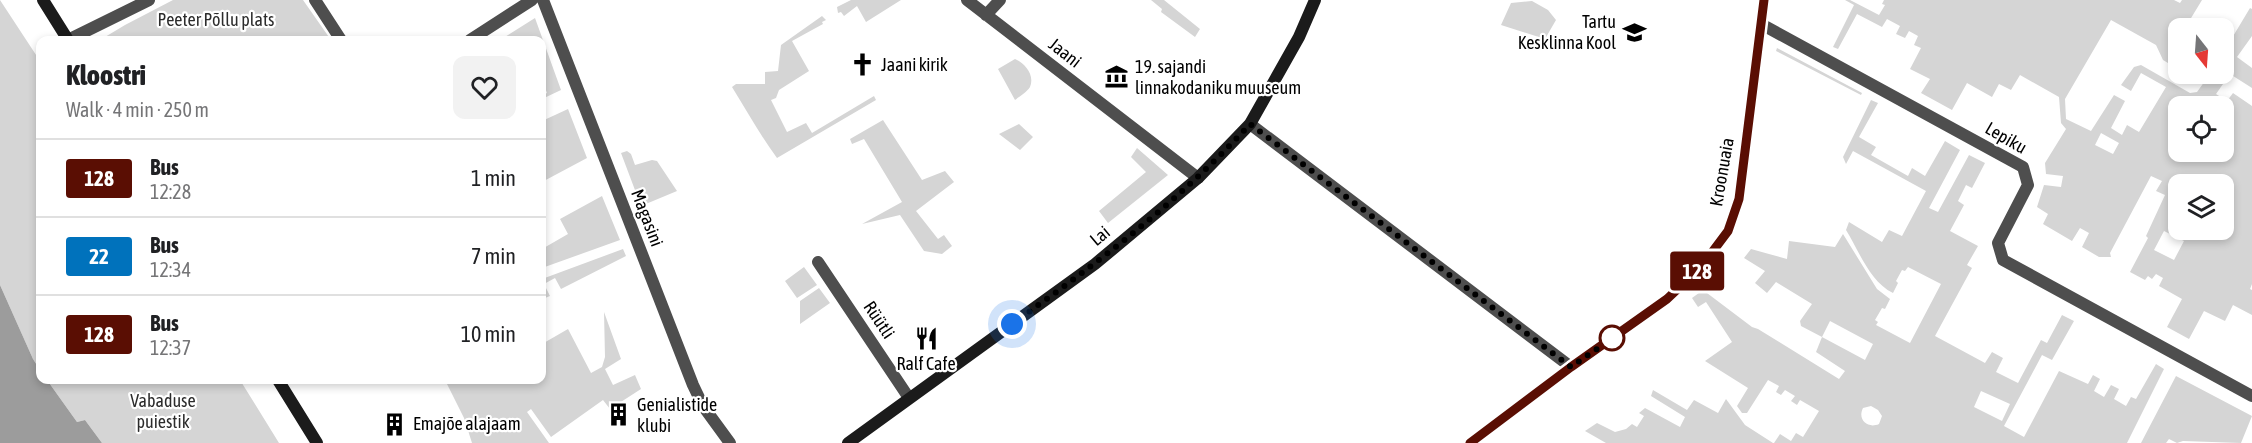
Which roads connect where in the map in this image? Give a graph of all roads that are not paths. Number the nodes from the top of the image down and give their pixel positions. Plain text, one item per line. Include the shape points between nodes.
1 (43, 0) edge
2 (149, 0) edge
3 (315, 0) edge
4 (532, 0) edge
5 (543, 0) edge
6 (968, 0) edge
7 (1000, 0) edge
8 (1315, 0) edge
9 (1764, 0) edge
10 (986, 15) junction
11 (1761, 24) junction
12 (66, 36) edge
13 (76, 36) edge
14 (338, 36) edge
15 (476, 36) edge
16 (1250, 124) junction
17 (1198, 178) junction
18 (818, 262) dead end
19 (1571, 367) junction
20 (280, 384) edge
21 (2252, 396) edge
22 (909, 398) junction
23 (317, 443) edge
24 (730, 443) edge
25 (848, 443) edge
26 (1470, 443) edge

1 - 12 main road
2 - 13 street
3 - 14 street
4 - 15 street
5 - 24 street, Magasini via 693,385
6 - 10 street, Jaani
7 - 10 street
8 - 16 main road, Lai via 1299,37
9 - 11 main road, Kroonuaia
10 - 17 street, Jaani
11 - 19 main road, Kroonuaia via 1739,199 1728,231 1701,267 1667,299
11 - 21 street, Lepiku via 2023,167 2028,185 1998,243 2003,260
16 - 17 main road, Lai
16 - 19 street
17 - 22 main road, Lai via 1095,264
18 - 22 street, Rüütli
19 - 26 main road, Kroonuaia
20 - 23 main road
22 - 25 main road, Lai

